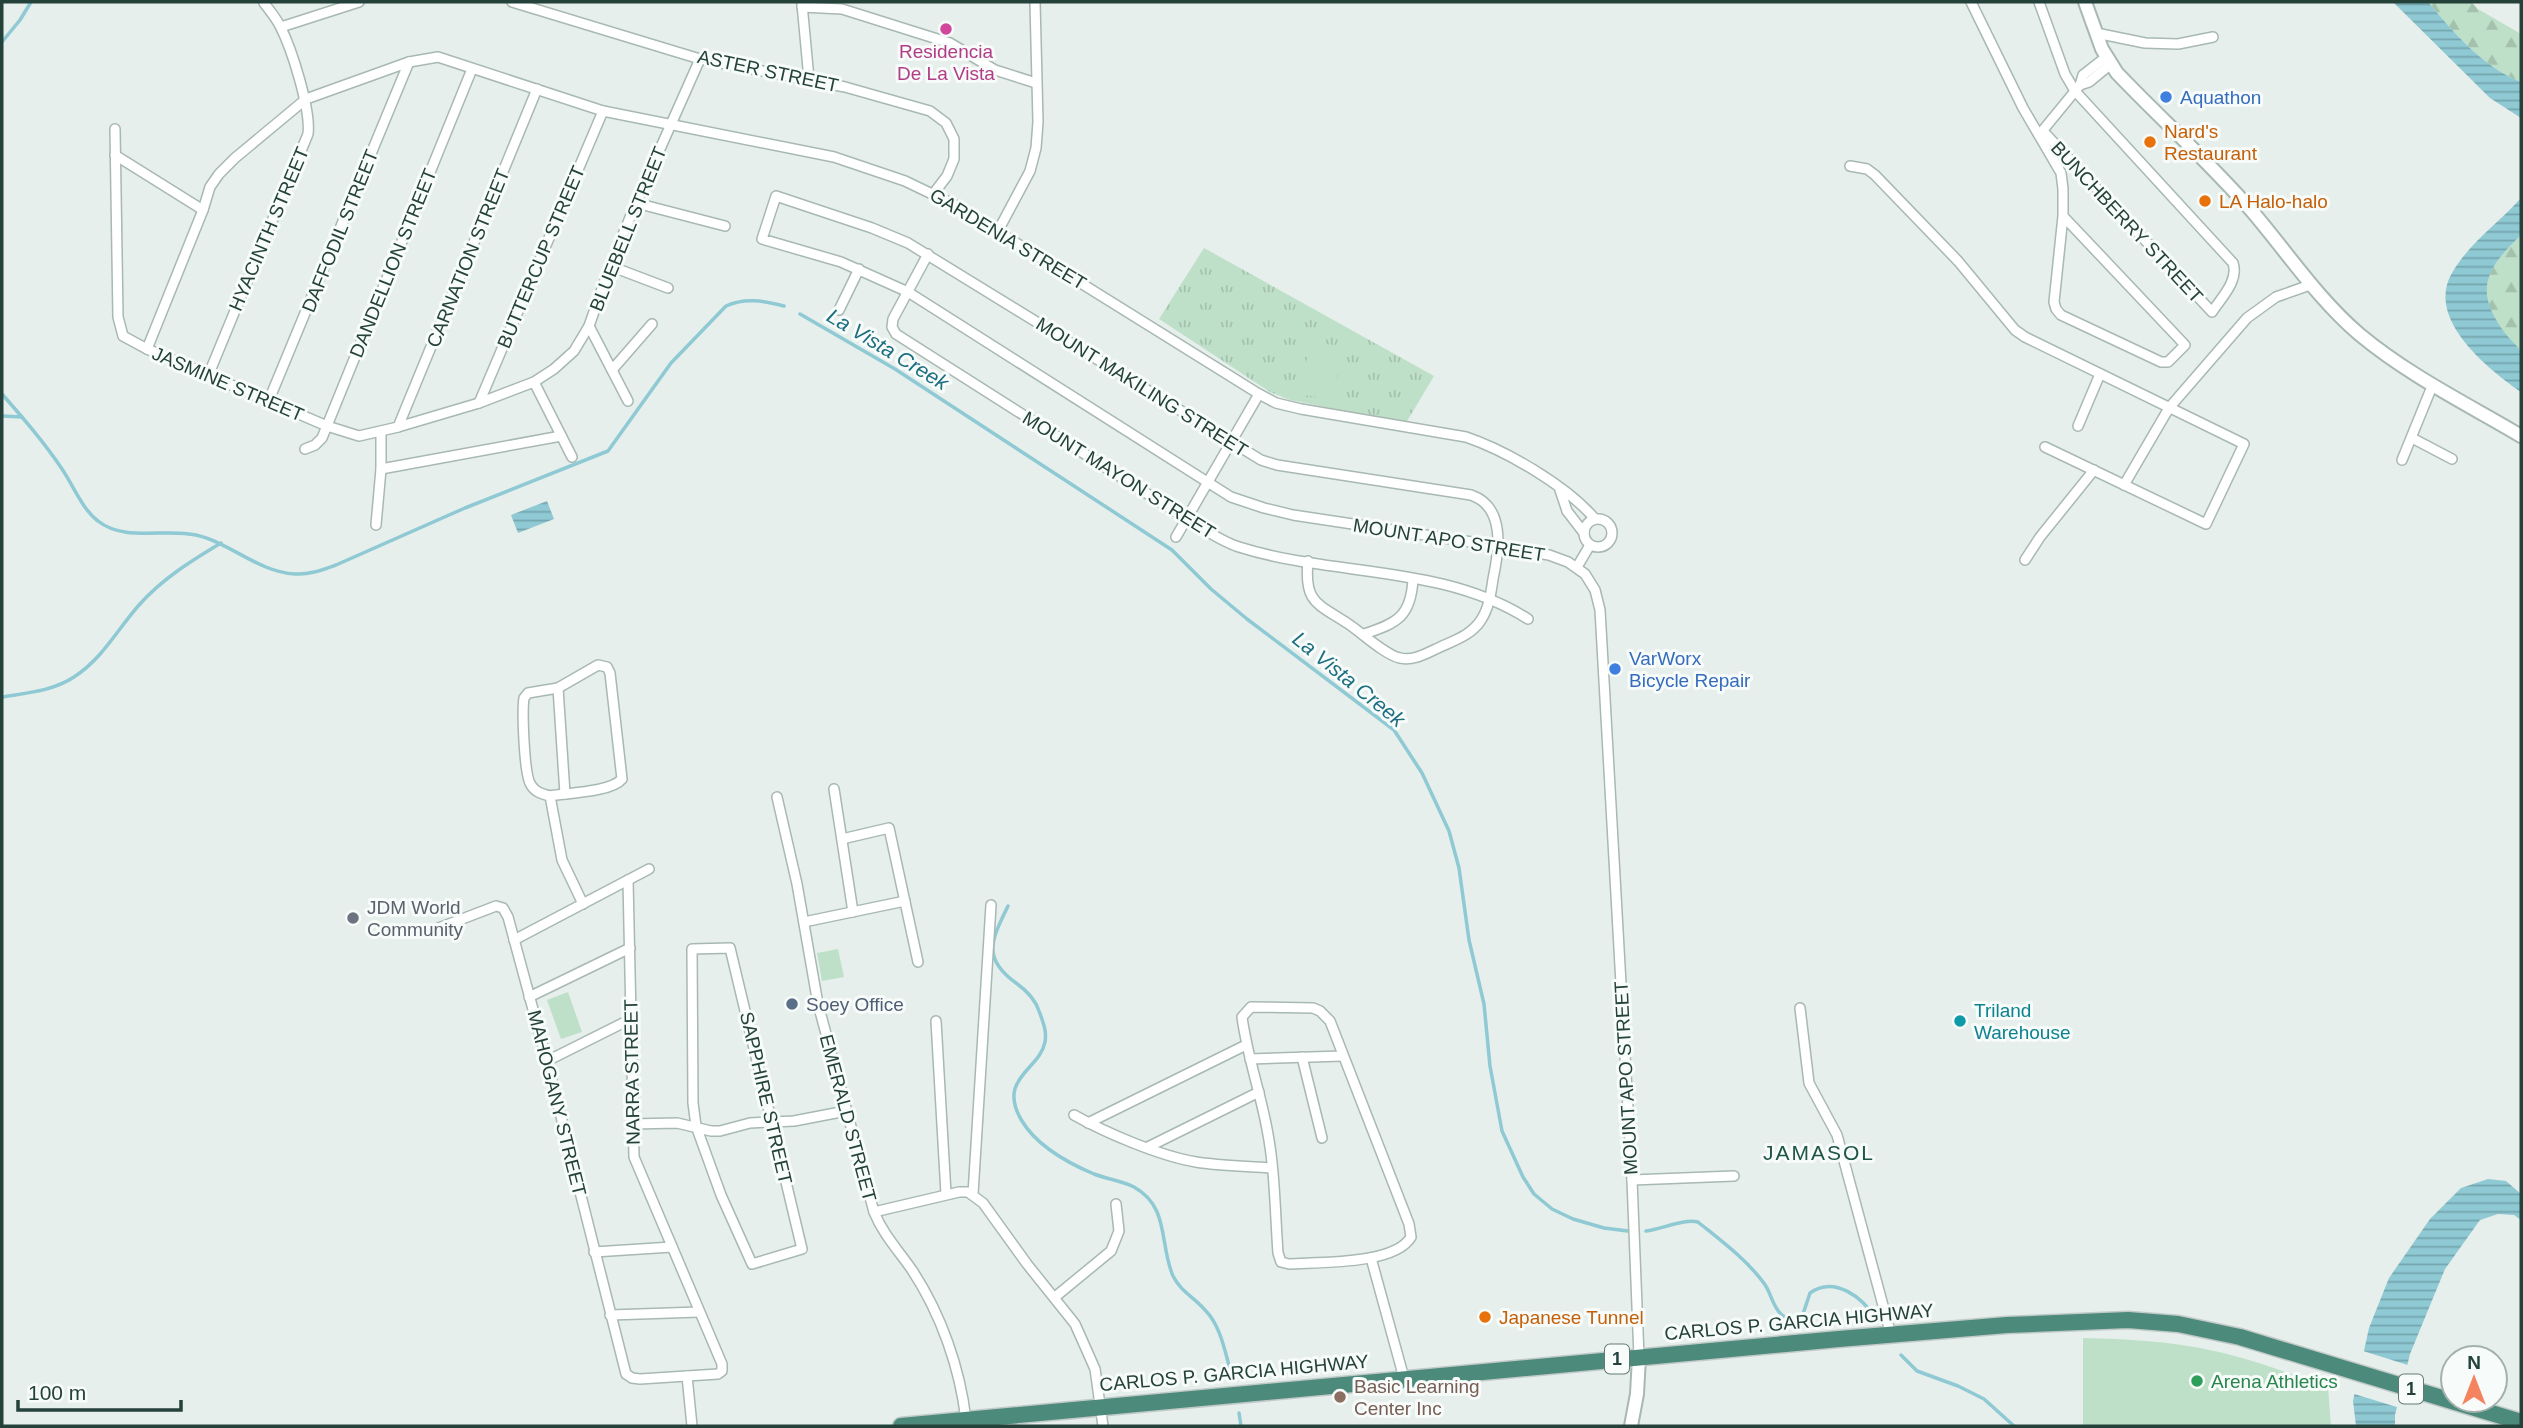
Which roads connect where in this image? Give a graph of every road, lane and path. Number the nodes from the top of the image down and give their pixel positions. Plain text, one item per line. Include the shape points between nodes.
1 (359, 2) edge
2 (512, 2) edge
3 (1035, 2) edge
4 (1970, 2) edge
5 (2039, 2) edge
6 (2085, 2) edge
7 (264, 3) edge
8 (802, 4) edge
9 (281, 27) junction
10 (2096, 33) junction
11 (2213, 37) dead end
12 (700, 59) junction
13 (2108, 60) junction
14 (410, 62) junction
15 (472, 69) junction
16 (809, 79) junction
17 (1036, 83) junction
18 (2077, 88) junction
19 (537, 89) junction
20 (306, 99) junction
21 (603, 111) junction
22 (672, 125) junction
23 (115, 129) dead end
24 (2040, 134) junction
25 (115, 155) junction
26 (2074, 165) junction
27 (1850, 166) dead end
28 (2061, 173) junction
29 (934, 193) junction
30 (776, 196) joint
31 (636, 203) junction
32 (204, 210) junction
33 (2063, 216) junction
34 (725, 226) dead end
35 (998, 231) junction
36 (928, 254) junction
37 (610, 266) junction
38 (859, 269) junction
39 (2310, 285) junction
40 (668, 288) dead end
41 (908, 292) junction
42 (839, 310) dead end
43 (652, 324) dead end
44 (589, 326) junction
45 (147, 349) junction
46 (612, 370) junction
47 (2100, 374) junction
48 (208, 376) junction
49 (534, 382) junction
50 (2433, 384) junction
51 (1259, 394) junction
52 (269, 400) junction
53 (628, 401) dead end
54 (479, 403) junction
55 (2169, 408) junction
56 (327, 426) junction
57 (2078, 426) dead end
58 (398, 428) junction
59 (381, 432) junction
60 (561, 436) junction
61 (2521, 436) edge
62 (2412, 438) junction
63 (1231, 443) junction
64 (2045, 447) dead end
65 (305, 449) dead end
66 (572, 457) dead end
67 (2452, 459) dead end
68 (2402, 460) dead end
69 (381, 470) junction
70 (2094, 470) junction
71 (1209, 482) junction
72 (2124, 485) junction
73 (1560, 490) junction
74 (1187, 519) junction
75 (1595, 519) junction
76 (376, 525) dead end
77 (1584, 533) junction
78 (1176, 537) dead end
79 (1498, 545) junction
80 (1590, 545) junction
81 (2025, 560) dead end
82 (1308, 561) junction
83 (1577, 567) junction
84 (1413, 579) junction
85 (1490, 598) junction
86 (1528, 619) dead end
87 (1364, 634) junction
88 (558, 688) junction
89 (834, 789) dead end
90 (565, 794) junction
91 (550, 796) junction
92 (777, 797) dead end
93 (842, 839) junction
94 (649, 869) dead end
95 (628, 880) junction
96 (905, 901) junction
97 (583, 904) junction
98 (991, 905) dead end
99 (853, 912) junction
100 (804, 922) junction
101 (428, 932) dead end
102 (514, 940) junction
103 (629, 948) junction
104 (918, 962) dead end
105 (529, 996) junction
106 (1800, 1008) dead end
107 (631, 1019) junction
108 (936, 1021) dead end
109 (1246, 1045) junction
110 (1343, 1056) junction
111 (1302, 1057) junction
112 (1250, 1059) junction
113 (547, 1061) junction
114 (1259, 1092) junction
115 (846, 1111) junction
116 (1074, 1115) dead end
117 (773, 1122) junction
118 (1088, 1123) junction
119 (632, 1124) junction
120 (696, 1126) junction
121 (1322, 1138) dead end
122 (1148, 1147) junction
123 (1272, 1168) junction
124 (1734, 1176) dead end
125 (1632, 1180) junction
126 (946, 1194) junction
127 (973, 1194) junction
128 (1116, 1204) dead end
129 (874, 1212) junction
130 (671, 1247) junction
131 (594, 1252) junction
132 (1371, 1258) junction
133 (1055, 1297) junction
134 (699, 1312) junction
135 (610, 1315) junction
136 (1891, 1335) junction
137 (1639, 1357) junction
138 (687, 1376) junction
139 (1404, 1378) junction
140 (1101, 1407) junction
141 (967, 1420) junction
142 (2521, 1422) edge
143 (692, 1426) edge
144 (901, 1426) edge
145 (1102, 1426) edge
146 (1631, 1426) edge

1 - 9 street
2 - 12 street, ASTER STREET
3 - 17 street
4 - 24 street
5 - 18 street via 2065,74
6 - 10 street
7 - 9 street, HYACINTH STREET
8 - 16 street
8 - 17 street via 842,9 950,43 995,70
9 - 20 street, HYACINTH STREET
10 - 11 street via 2178,44
10 - 13 street
12 - 16 street, ASTER STREET
12 - 22 street, BLUEBELL STREET
13 - 18 street
13 - 39 street via 2250,210
14 - 15 street, GARDENIA STREET via 439,57
14 - 20 street, GARDENIA STREET
14 - 52 street, DAFFODIL STREET
15 - 19 street, GARDENIA STREET
15 - 56 street, DANDELLION STREET
16 - 29 street, ASTER STREET via 930,111 946,123 954,139 954,159
17 - 35 street via 1036,148 1030,171
18 - 24 street
18 - 26 street, BUNCHBERRY STREET via 2233,263 2233,281 2211,312
19 - 21 street, GARDENIA STREET
19 - 58 street, CARNATION STREET
20 - 32 street via 219,174
20 - 48 street, HYACINTH STREET via 309,134
21 - 22 street, GARDENIA STREET
21 - 54 street, BUTTERCUP STREET
22 - 29 street, GARDENIA STREET via 834,157
22 - 31 street, BLUEBELL STREET
23 - 25 street, JASMINE STREET
24 - 26 street, BUNCHBERRY STREET
24 - 28 street
25 - 32 street
25 - 45 street, JASMINE STREET via 119,325 128,341
26 - 28 street
27 - 47 street via 1875,175 1958,261 2015,330
28 - 33 street
29 - 35 street, GARDENIA STREET
30 - 36 street, MOUNT MAKILING STREET via 872,228
30 - 38 street, MOUNT APO STREET via 762,239
31 - 34 street
31 - 37 street, BLUEBELL STREET
32 - 45 street
33 - 33 street via 2056,309 2166,363 2185,345
35 - 51 street, GARDENIA STREET
36 - 41 street
36 - 63 street, MOUNT MAKILING STREET
37 - 40 street
37 - 44 street, BLUEBELL STREET
38 - 41 street, MOUNT APO STREET
38 - 42 street
39 - 50 street via 2375,347
39 - 55 street via 2276,297 2247,318
41 - 71 street, MOUNT APO STREET
41 - 74 street, MOUNT MAYON STREET via 893,320 892,327 900,336
43 - 46 street
44 - 46 street
44 - 49 street, BLUEBELL STREET via 573,351
45 - 48 street, JASMINE STREET
46 - 53 street
47 - 55 street
47 - 57 street
48 - 52 street, JASMINE STREET
49 - 54 street, JASMINE STREET
49 - 60 street
50 - 61 street
50 - 62 street
51 - 63 street
51 - 73 street, GARDENIA STREET via 1301,409 1466,437 1511,456
52 - 56 street, JASMINE STREET
54 - 58 street, JASMINE STREET
55 - 72 street
55 - 72 street via 2244,444 2206,524
56 - 59 street, JASMINE STREET via 352,435
56 - 65 street, DANDELLION STREET via 319,442
58 - 59 street, JASMINE STREET
59 - 69 street
60 - 66 street
60 - 69 street
62 - 67 street
62 - 68 street
63 - 71 street
63 - 79 street, MOUNT MAKILING STREET via 1278,465 1477,497 1492,513
64 - 70 street
69 - 76 street
70 - 72 street
70 - 81 street
71 - 74 street
71 - 79 street, MOUNT APO STREET via 1231,497 1274,510
73 - 75 street, GARDENIA STREET
73 - 77 street, GARDENIA STREET via 1567,511
74 - 78 street
74 - 82 street, MOUNT MAYON STREET via 1237,546
75 - 77 street
75 - 80 street via 1608,523 1612,536 1604,546
77 - 80 street
79 - 83 street, MOUNT APO STREET via 1549,555
79 - 85 street
80 - 83 street
82 - 84 street, MOUNT MAYON STREET
82 - 87 street via 1311,597
83 - 125 street, MOUNT APO STREET via 1592,584 1600,610
84 - 85 street, MOUNT MAYON STREET
84 - 87 street via 1405,614
85 - 86 street, MOUNT MAYON STREET
85 - 87 street via 1474,629 1418,657 1396,657
88 - 90 street
88 - 90 street via 593,667 607,667 623,774 614,786
88 - 91 street via 528,693 523,702 528,780 536,791
89 - 93 street
90 - 91 street
91 - 97 street via 562,860
92 - 100 street, EMERALD STREET
93 - 96 street via 889,828
93 - 99 street
94 - 95 street
95 - 97 street
95 - 103 street, NARRA STREET
96 - 99 street
96 - 104 street
97 - 102 street
98 - 127 street
99 - 100 street
100 - 115 street, EMERALD STREET via 818,1004
101 - 102 street, MAHOGANY STREET via 500,906
102 - 105 street, MAHOGANY STREET
103 - 105 street
103 - 107 street, NARRA STREET
105 - 113 street, MAHOGANY STREET
106 - 136 street via 1808,1083 1837,1135
107 - 113 street
107 - 119 street, NARRA STREET
108 - 126 street
109 - 110 street via 1242,1017 1251,1007 1312,1008 1330,1021
109 - 112 street
109 - 118 street
110 - 111 street
110 - 132 street via 1411,1237
111 - 112 street
111 - 121 street
112 - 114 street
113 - 131 street, MAHOGANY STREET
114 - 122 street
114 - 123 street
115 - 117 street
115 - 129 street, EMERALD STREET
116 - 118 street
117 - 120 street via 720,1131
117 - 120 street, SAPPHIRE STREET via 802,1248 752,1264
117 - 120 street, SAPPHIRE STREET via 730,948 692,950
118 - 122 street
119 - 120 street
119 - 130 street, NARRA STREET via 634,1157
122 - 123 street via 1196,1162
123 - 132 street via 1280,1262
124 - 125 street
125 - 137 street, MOUNT APO STREET
126 - 127 street
126 - 129 street
127 - 133 street
128 - 133 street via 1119,1231 1111,1251
129 - 141 street, EMERALD STREET via 942,1329 960,1380
130 - 131 street
130 - 134 street, NARRA STREET
131 - 135 street, MAHOGANY STREET
132 - 139 street
133 - 140 street via 1085,1342
134 - 135 street
134 - 138 street, NARRA STREET via 722,1371
135 - 138 street, MAHOGANY STREET via 628,1376
136 - 137 highway, CARLOS P. GARCIA HIGHWAY / 1
136 - 142 highway, CARLOS P. GARCIA HIGHWAY / 1 via 2152,1320 2206,1329
137 - 139 highway, CARLOS P. GARCIA HIGHWAY / 1
137 - 146 street
138 - 143 street
139 - 140 highway, CARLOS P. GARCIA HIGHWAY / 1
140 - 141 highway, CARLOS P. GARCIA HIGHWAY / 1
140 - 145 street
141 - 144 highway, CARLOS P. GARCIA HIGHWAY / 1

